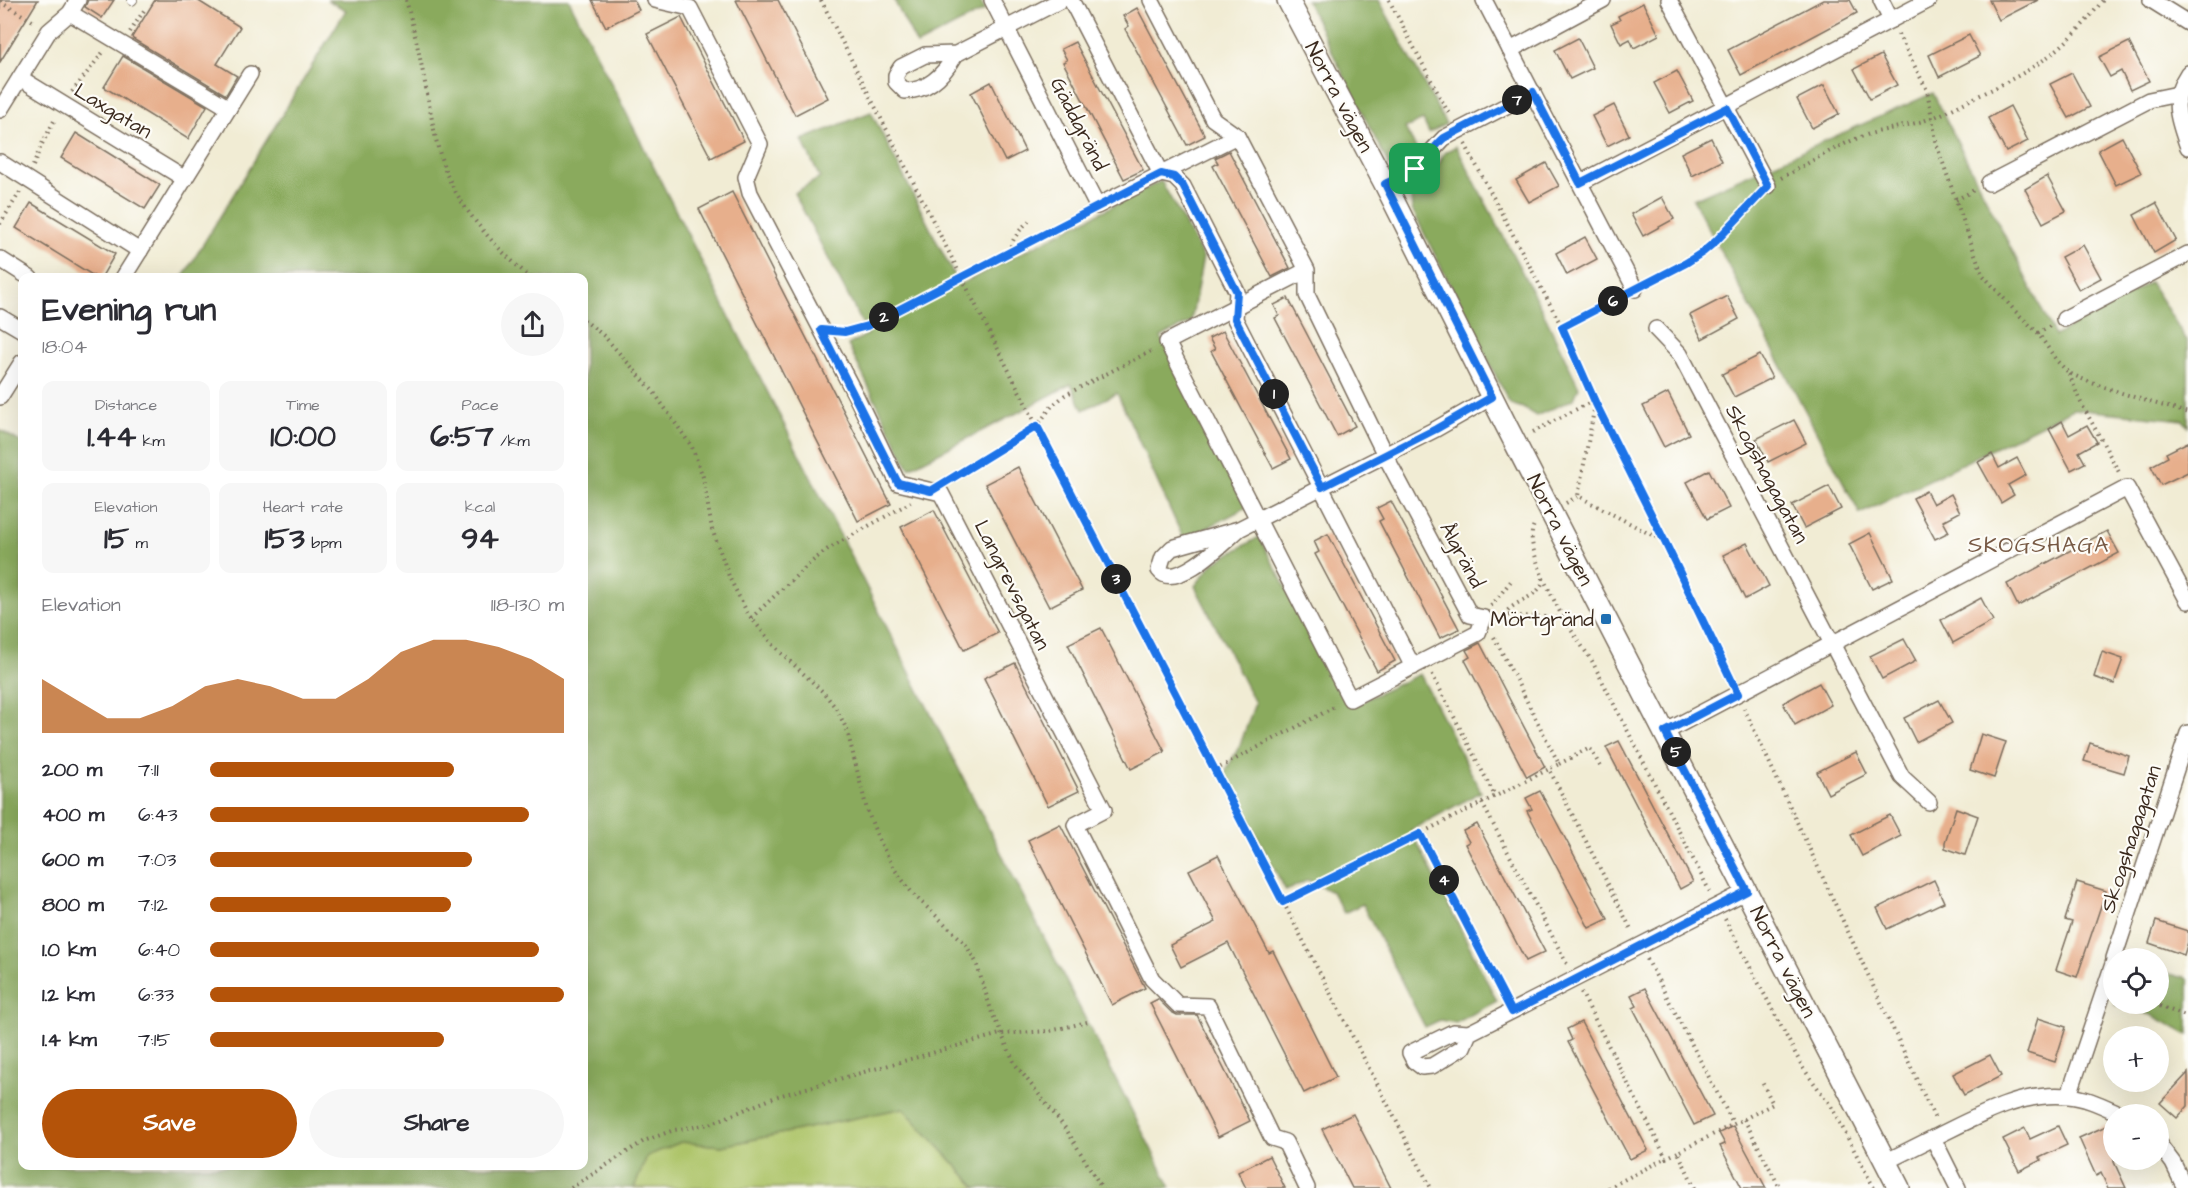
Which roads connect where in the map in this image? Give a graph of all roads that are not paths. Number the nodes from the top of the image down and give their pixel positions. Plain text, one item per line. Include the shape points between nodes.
1 (655, 0) edge
2 (992, 0) edge
3 (1060, 0) edge
4 (1071, 0) edge
5 (1151, 0) edge
6 (1288, 0) edge
7 (1484, 0) edge
8 (1603, 0) edge
9 (1669, 0) edge
10 (1881, 0) edge
11 (1929, 0) edge
12 (2151, 0) edge
13 (74, 7) edge
14 (1891, 20) junction
15 (2188, 23) edge
16 (1007, 28) junction
17 (1510, 50) junction
18 (956, 54) dead end
19 (2188, 73) edge
20 (250, 74) dead end
21 (20, 78) junction
22 (1533, 92) junction
23 (2178, 94) junction
24 (229, 108) junction
25 (1727, 108) junction
26 (0, 110) edge
27 (1237, 136) junction
28 (2188, 147) edge
29 (0, 162) edge
30 (1161, 174) junction
31 (185, 179) junction
32 (1580, 183) junction
33 (1989, 183) road end
34 (1385, 184) junction
35 (1768, 186) road end
36 (140, 251) junction
37 (2188, 254) edge
38 (0, 259) edge
39 (1307, 270) junction
40 (22, 273) edge
41 (126, 273) edge
42 (1635, 289) road end
43 (1237, 307) junction
44 (0, 317) edge
45 (2064, 319) dead end
46 (18, 328) edge
47 (1656, 329) dead end
48 (18, 368) edge
49 (0, 397) edge
50 (1492, 397) junction
51 (1386, 455) junction
52 (1322, 487) junction
53 (1258, 520) junction
54 (1239, 529) junction
55 (2188, 601) edge
56 (1833, 644) junction
57 (1419, 664) junction
58 (1665, 732) junction
59 (2188, 733) edge
60 (1929, 802) dead end
61 (1747, 891) junction
62 (2118, 948) edge
63 (2103, 993) edge
64 (1469, 1033) dead end
65 (2069, 1095) junction
66 (2103, 1107) edge
67 (1937, 1136) junction
68 (2169, 1158) edge
69 (1885, 1162) junction
70 (1307, 1188) edge
71 (1899, 1188) edge
72 (1958, 1188) edge
73 (2185, 1188) edge

1 - 70 street, Langrevsgatan via 690,8 760,144 746,177 750,193 898,483 940,493 1104,810 1075,825 1152,979 1178,1005 1208,1006 1272,1138 1285,1142
2 - 16 street, Gäddgränd
3 - 16 street
4 - 30 street
5 - 27 street via 1213,119
6 - 34 street, Norra vägen
7 - 17 street
8 - 17 street
9 - 25 street
10 - 14 street
11 - 14 street
12 - 15 street
13 - 21 street via 49,31
13 - 24 street
14 - 25 street
16 - 18 street
16 - 30 street, Gäddgränd via 1097,206
17 - 22 street
19 - 23 street
20 - 24 street
21 - 26 street
21 - 31 street, Laxgatan
22 - 32 street
22 - 34 street via 1457,130 1435,145 1415,169
23 - 28 street via 2177,116
23 - 33 street via 2149,100
24 - 31 street
25 - 32 street
25 - 35 street
27 - 30 street, Gäddgränd
27 - 39 street
29 - 36 street
30 - 43 street via 1174,177 1183,186 1237,292
31 - 36 street
32 - 42 street
34 - 50 street, Norra vägen
36 - 41 street
37 - 45 street
38 - 40 street
39 - 43 street
39 - 51 street, Ålgränd via 1307,295
43 - 52 street via 1235,319
43 - 53 street via 1167,342
44 - 46 street
47 - 56 street, Skogshagagatan via 1680,354
48 - 49 street
50 - 51 street
50 - 58 street, Norra vägen
51 - 52 street
51 - 57 street, Ålgränd via 1470,615 1484,618 1478,633
52 - 53 street
52 - 57 street
53 - 54 street
53 - 57 street, Ålgränd via 1350,699
54 - 54 street via 1172,548 1163,557 1159,570 1171,577 1185,573
55 - 56 street via 2127,488
56 - 58 street
56 - 60 street, Skogshagagatan via 1902,777
58 - 61 street, Norra vägen
59 - 62 street, Skogshagagatan
61 - 64 street
61 - 69 street, Norra vägen
63 - 65 street, Skogshagagatan
65 - 66 street
65 - 67 street via 2017,1101
67 - 69 street
67 - 72 street
68 - 73 street
69 - 71 street, Norra vägen

